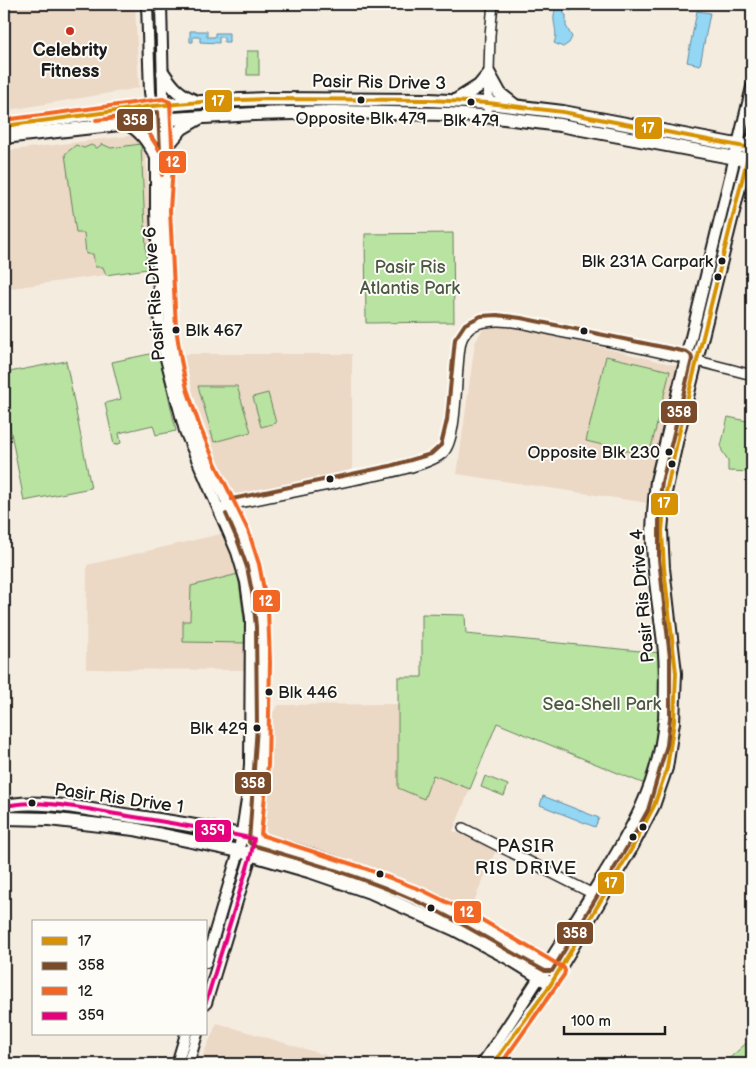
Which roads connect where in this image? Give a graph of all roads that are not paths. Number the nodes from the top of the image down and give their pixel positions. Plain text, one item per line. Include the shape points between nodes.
1 (147, 4) edge
2 (161, 4) edge
3 (493, 4) edge
4 (148, 28) junction
5 (162, 28) junction
6 (163, 73) junction
7 (488, 74) junction
8 (752, 87) edge
9 (456, 101) junction
10 (199, 103) junction
11 (488, 103) junction
12 (158, 105) junction
13 (517, 107) junction
14 (487, 116) junction
15 (201, 117) junction
16 (160, 119) junction
17 (125, 123) junction
18 (4, 126) edge
19 (4, 137) edge
20 (167, 146) junction
21 (746, 151) edge
22 (157, 156) junction
23 (686, 358) junction
24 (698, 361) junction
25 (752, 375) edge
26 (224, 508) junction
27 (4, 807) edge
28 (4, 818) edge
29 (463, 828) dead end
30 (248, 837) junction
31 (245, 853) junction
32 (594, 890) junction
33 (604, 896) junction
34 (208, 956) edge
35 (553, 969) junction
36 (546, 981) junction
37 (208, 994) edge
38 (185, 1036) edge
39 (196, 1036) edge
40 (177, 1064) edge
41 (188, 1064) edge
42 (482, 1064) edge
43 (493, 1064) edge

1 - 4 street
2 - 5 street
3 - 7 street
4 - 5 street
4 - 12 street via 150,92
5 - 6 street
6 - 10 main road via 182,96
6 - 12 street
7 - 9 main road via 479,86
7 - 11 street
7 - 13 main road via 500,94
8 - 21 street, Pasir Ris Drive 4
9 - 10 main road, Pasir Ris Drive 3 via 311,98
9 - 11 main road, Pasir Ris Drive 3
10 - 12 main road, Pasir Ris Drive 3
11 - 13 main road, Pasir Ris Drive 3
11 - 14 street
12 - 16 street, Pasir Ris Drive 6
12 - 18 main road, Pasir Ris Drive 3
13 - 21 main road, Pasir Ris Drive 3 via 563,112
14 - 15 main road, Pasir Ris Drive 3 via 334,112
14 - 21 main road, Pasir Ris Drive 3
15 - 16 main road, Pasir Ris Drive 3
15 - 20 main road via 182,128
16 - 17 main road, Pasir Ris Drive 3
16 - 20 street, Pasir Ris Drive 6
16 - 22 street, Pasir Ris Drive 6
17 - 19 main road, Pasir Ris Drive 3
17 - 22 main road via 142,134
20 - 26 street, Pasir Ris Drive 6 via 164,210 170,329 175,361 181,391
21 - 23 street, Pasir Ris Drive 4
21 - 24 street, Pasir Ris Drive 4
22 - 26 street, Pasir Ris Drive 6 via 160,325 164,351 185,431
23 - 24 street
23 - 26 street via 520,324 482,322 469,329 461,341 447,448 434,460
23 - 32 street, Pasir Ris Drive 4 via 656,480 653,506 653,559 664,658 661,744 642,807
24 - 25 street
24 - 33 street, Pasir Ris Drive 4 via 670,469 662,523 676,673 672,737 654,806
26 - 30 street, Pasir Ris Drive 6 via 246,582 251,618
27 - 30 main road, Pasir Ris Drive 1 via 33,803
28 - 31 main road, Pasir Ris Drive 1 via 49,819 134,829
29 - 32 street via 522,859
30 - 31 street, Pasir Ris Drive 6
30 - 35 main road, Pasir Ris Drive 1 via 345,867 423,898
31 - 34 street
31 - 36 main road, Pasir Ris Drive 1 via 372,893 454,929
31 - 37 street
32 - 33 street
32 - 35 street, Pasir Ris Drive 4
33 - 35 street, Pasir Ris Drive 4
35 - 36 street
36 - 42 street
36 - 43 street
38 - 40 street
39 - 41 street

